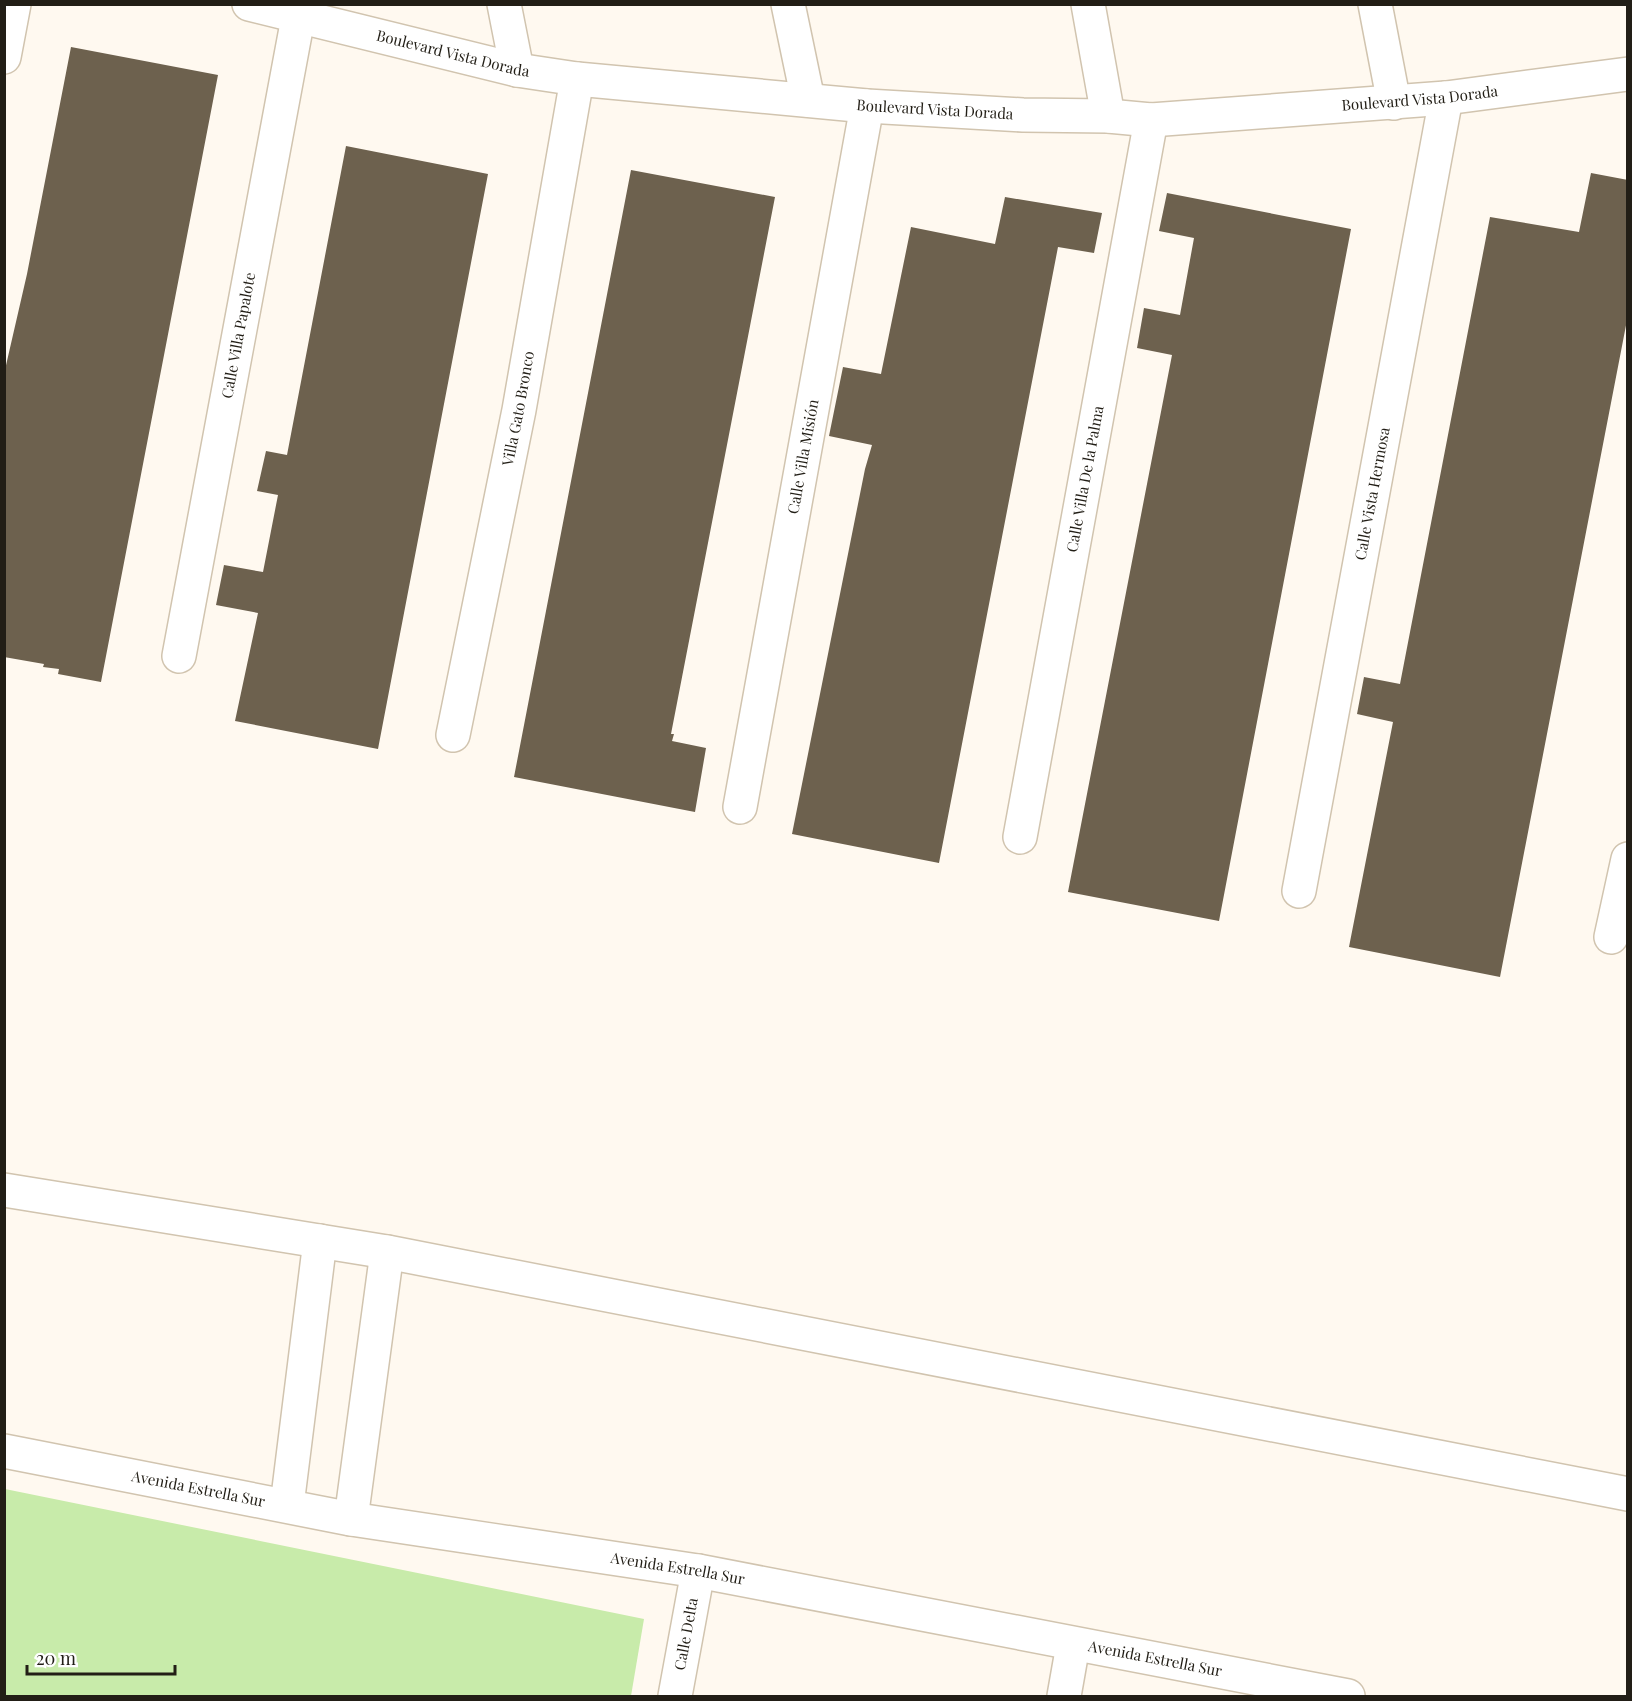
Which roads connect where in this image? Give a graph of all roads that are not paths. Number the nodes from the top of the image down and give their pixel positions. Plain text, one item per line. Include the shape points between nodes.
1 (14, 4) edge
2 (249, 4) edge
3 (504, 4) edge
4 (788, 4) edge
5 (1088, 4) edge
6 (1375, 4) edge
7 (298, 18) junction
8 (4, 57) edge
9 (517, 70) junction
10 (1628, 74) edge
11 (577, 79) junction
12 (1446, 98) junction
13 (808, 100) junction
14 (1394, 103) junction
15 (867, 106) junction
16 (1108, 116) junction
17 (1151, 120) junction
18 (179, 656) dead end
19 (453, 735) dead end
20 (740, 807) dead end
21 (1020, 837) dead end
22 (1628, 859) edge
23 (1299, 891) dead end
24 (1611, 937) dead end
25 (4, 1190) edge
26 (320, 1241) junction
27 (387, 1252) junction
28 (4, 1450) edge
29 (1628, 1494) edge
30 (286, 1505) junction
31 (351, 1519) junction
32 (698, 1571) junction
33 (1073, 1645) junction
34 (675, 1696) edge
35 (1065, 1696) edge
36 (1348, 1696) edge

1 - 8 street
2 - 7 street, Boulevard Vista Dorada
3 - 9 street
4 - 13 street
5 - 16 street
6 - 14 street
7 - 9 street, Boulevard Vista Dorada
7 - 18 street, Calle Villa Papalote
9 - 11 street, Boulevard Vista Dorada
10 - 12 street, Boulevard Vista Dorada
11 - 13 street, Boulevard Vista Dorada
11 - 19 street, Villa Gato Bronco via 519,410
12 - 14 street, Boulevard Vista Dorada
12 - 23 street, Calle Vista Hermosa
13 - 15 street, Boulevard Vista Dorada
14 - 17 street, Boulevard Vista Dorada
15 - 16 street, Boulevard Vista Dorada
15 - 20 street, Calle Villa Misión
16 - 17 street, Boulevard Vista Dorada
17 - 21 street, Calle Villa De la Palma
22 - 24 street
25 - 26 street
26 - 27 street
26 - 30 street
27 - 29 street
27 - 31 street
28 - 30 street, Avenida Estrella Sur
30 - 31 street, Avenida Estrella Sur
31 - 32 street, Avenida Estrella Sur
32 - 33 street, Avenida Estrella Sur
32 - 34 street, Calle Delta
33 - 35 street
33 - 36 street, Avenida Estrella Sur

